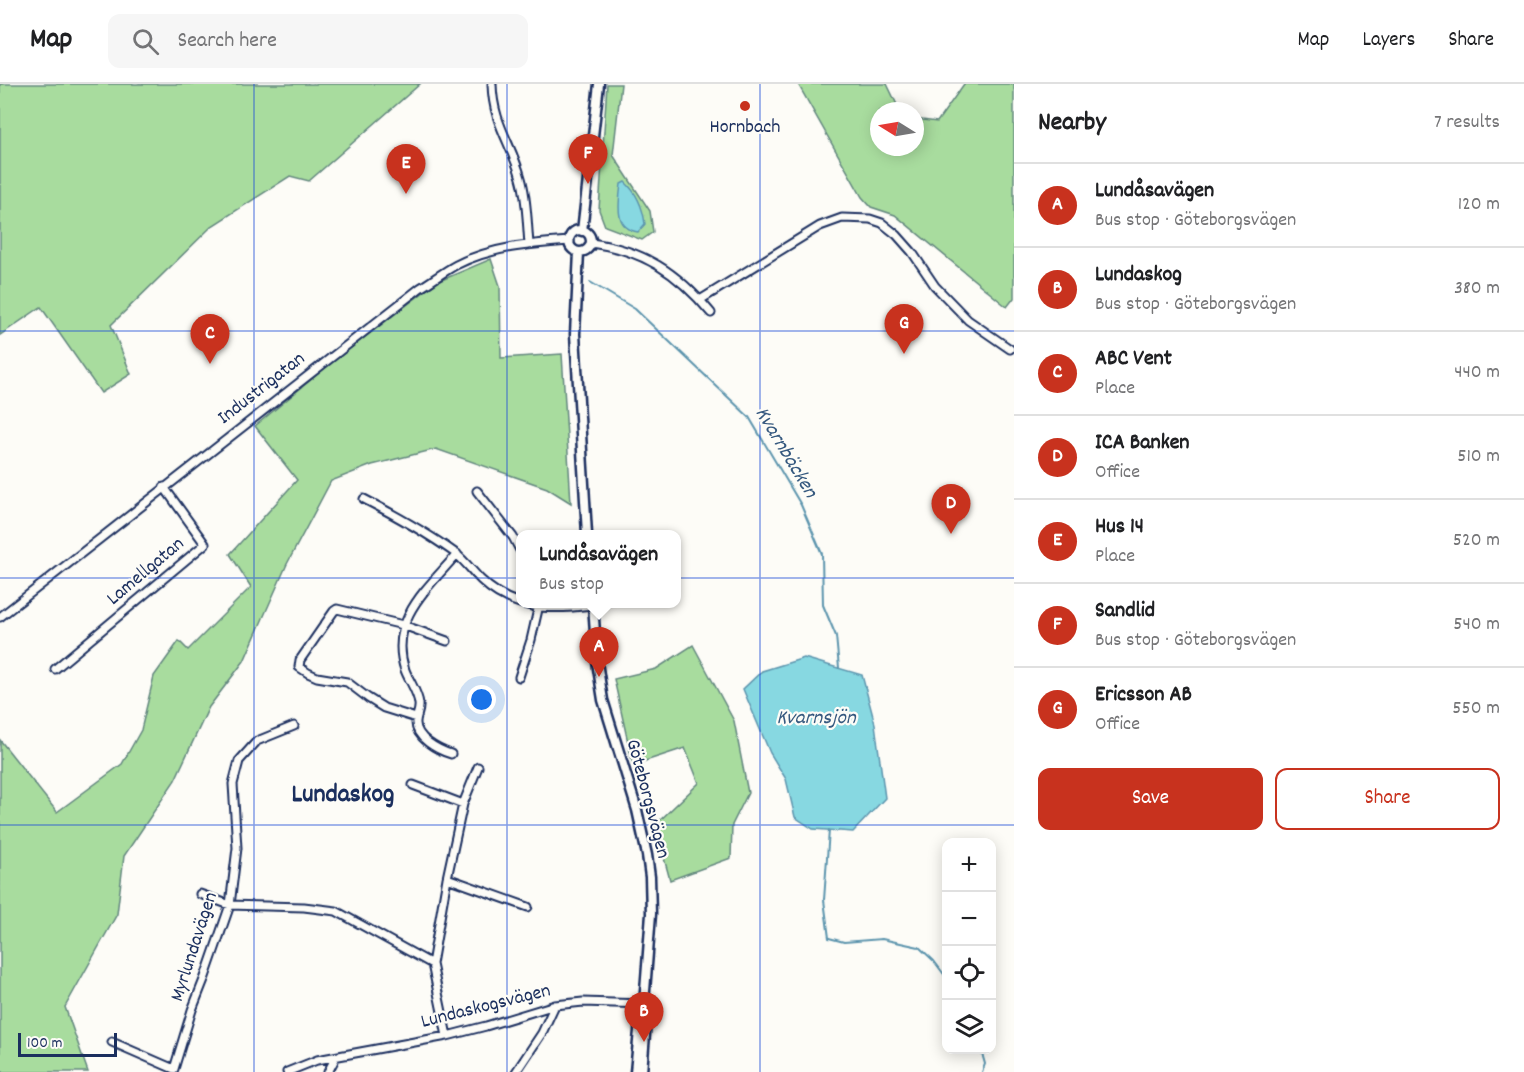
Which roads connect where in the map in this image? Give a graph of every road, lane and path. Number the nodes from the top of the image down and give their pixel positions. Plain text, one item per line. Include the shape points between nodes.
1 (492, 84) edge
2 (598, 84) edge
3 (582, 231) junction
4 (570, 241) junction
5 (529, 243) junction
6 (591, 243) junction
7 (579, 252) junction
8 (700, 300) junction
9 (711, 313) dead end
10 (1010, 348) dead end
11 (164, 488) junction
12 (477, 491) dead end
13 (364, 499) dead end
14 (587, 530) edge
15 (516, 543) edge
16 (457, 554) junction
17 (516, 603) edge
18 (539, 608) edge
19 (593, 608) edge
20 (0, 617) edge
21 (403, 625) junction
22 (447, 641) dead end
23 (55, 669) dead end
24 (519, 677) dead end
25 (416, 718) junction
26 (294, 726) dead end
27 (451, 754) dead end
28 (478, 767) dead end
29 (413, 785) dead end
30 (463, 804) junction
31 (447, 878) junction
32 (200, 894) dead end
33 (230, 905) junction
34 (528, 908) dead end
35 (432, 964) junction
36 (644, 1004) junction
37 (555, 1005) junction
38 (447, 1036) junction
39 (112, 1042) dead end
40 (336, 1057) junction
41 (287, 1072) edge
42 (328, 1072) edge
43 (516, 1072) edge
44 (635, 1072) edge
45 (642, 1072) edge

1 - 5 street via 497,121 522,179
2 - 3 street
3 - 4 street via 574,233
3 - 6 street via 589,235
4 - 5 street, Industrigatan
4 - 7 street
5 - 11 street, Industrigatan via 455,265 416,291
6 - 7 street via 587,250
6 - 8 street via 627,249 647,258
7 - 14 street via 575,334
8 - 9 street
8 - 10 street via 820,226 842,218 870,219 897,235 935,286 968,320
11 - 20 street, Industrigatan
11 - 23 street, Lamellgatan via 205,544
12 - 15 street
13 - 16 street
16 - 17 street via 498,594
16 - 21 street via 414,605
18 - 24 street
19 - 36 street, Göteborgsvägen via 603,700 647,855 651,914
21 - 22 street
21 - 25 street via 404,669 420,704
21 - 25 street via 337,609 299,664 308,674 347,682 384,708
25 - 27 street via 418,732 439,751
26 - 33 street, Myrlundavägen via 257,741 239,761 233,784 237,848
28 - 30 street
29 - 30 street
30 - 31 street
31 - 34 street
31 - 35 street
32 - 33 street
33 - 35 street via 336,911
33 - 39 street, Myrlundavägen via 174,1069
35 - 38 street
36 - 37 street, Lundaskogsvägen
36 - 44 street, Göteborgsvägen
36 - 45 street, Göteborgsvägen
37 - 38 street, Lundaskogsvägen
37 - 43 street
38 - 40 street, Lundaskogsvägen
40 - 41 street, Lundaskogsvägen
40 - 42 street

